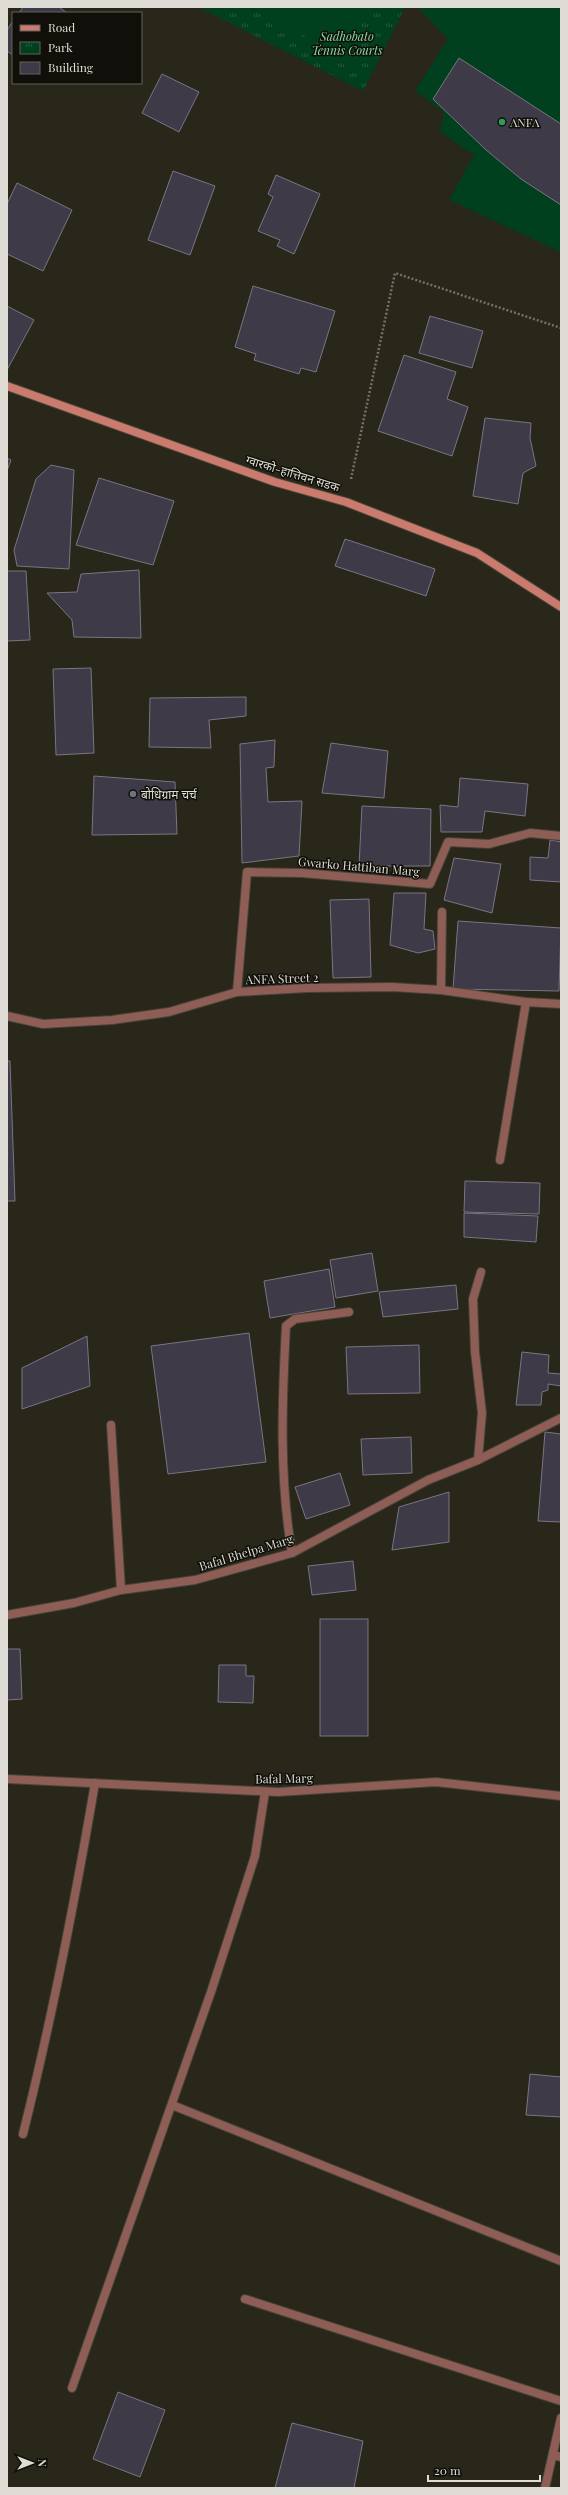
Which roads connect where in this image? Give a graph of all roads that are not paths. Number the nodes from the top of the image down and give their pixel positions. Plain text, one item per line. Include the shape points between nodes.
1 (7, 386) edge
2 (561, 607) edge
3 (561, 836) edge
4 (442, 912) dead end
5 (441, 990) junction
6 (237, 992) junction
7 (526, 1002) junction
8 (561, 1004) edge
9 (7, 1016) edge
10 (500, 1160) dead end
11 (480, 1272) dead end
12 (349, 1312) dead end
13 (561, 1418) edge
14 (111, 1425) dead end
15 (478, 1460) junction
16 (292, 1553) junction
17 (121, 1590) junction
18 (7, 1616) edge
19 (7, 1779) edge
20 (96, 1783) junction
21 (265, 1792) junction
22 (561, 1796) edge
23 (172, 2105) junction
24 (23, 2134) dead end
25 (561, 2261) edge
26 (245, 2299) dead end
27 (72, 2388) dead end
28 (561, 2400) edge
29 (561, 2418) edge
30 (557, 2456) edge
31 (545, 2488) edge

1 - 2 main road, ग्वारको-हात्तिवन सडक via 275,482 346,502 477,553
3 - 6 street, Gwarko Hattiban Marg via 530,833 489,844 448,842 430,884 302,873 247,872
4 - 5 street
5 - 6 street, ANFA Street 2 via 392,987
5 - 7 street, ANFA Street 2
6 - 9 street, ANFA Street 2 via 169,1012 112,1020 43,1024
7 - 8 street, ANFA Street 2
7 - 10 street
11 - 15 street via 473,1299 475,1352 482,1413
12 - 16 street via 295,1320 286,1326 282,1385 284,1511
13 - 15 street, Bafal Bhelpa Marg
14 - 17 street
15 - 16 street, Bafal Bhelpa Marg via 428,1480
16 - 17 street, Bafal Bhelpa Marg via 195,1580
17 - 18 street, Bafal Bhelpa Marg via 74,1603
19 - 20 street, Bafal Marg
20 - 21 street, Bafal Marg
20 - 24 street via 72,1916 40,2068
21 - 22 street, Bafal Marg via 436,1782
21 - 23 street via 255,1856
23 - 25 street
23 - 27 street
26 - 28 street
29 - 30 street
30 - 31 street

